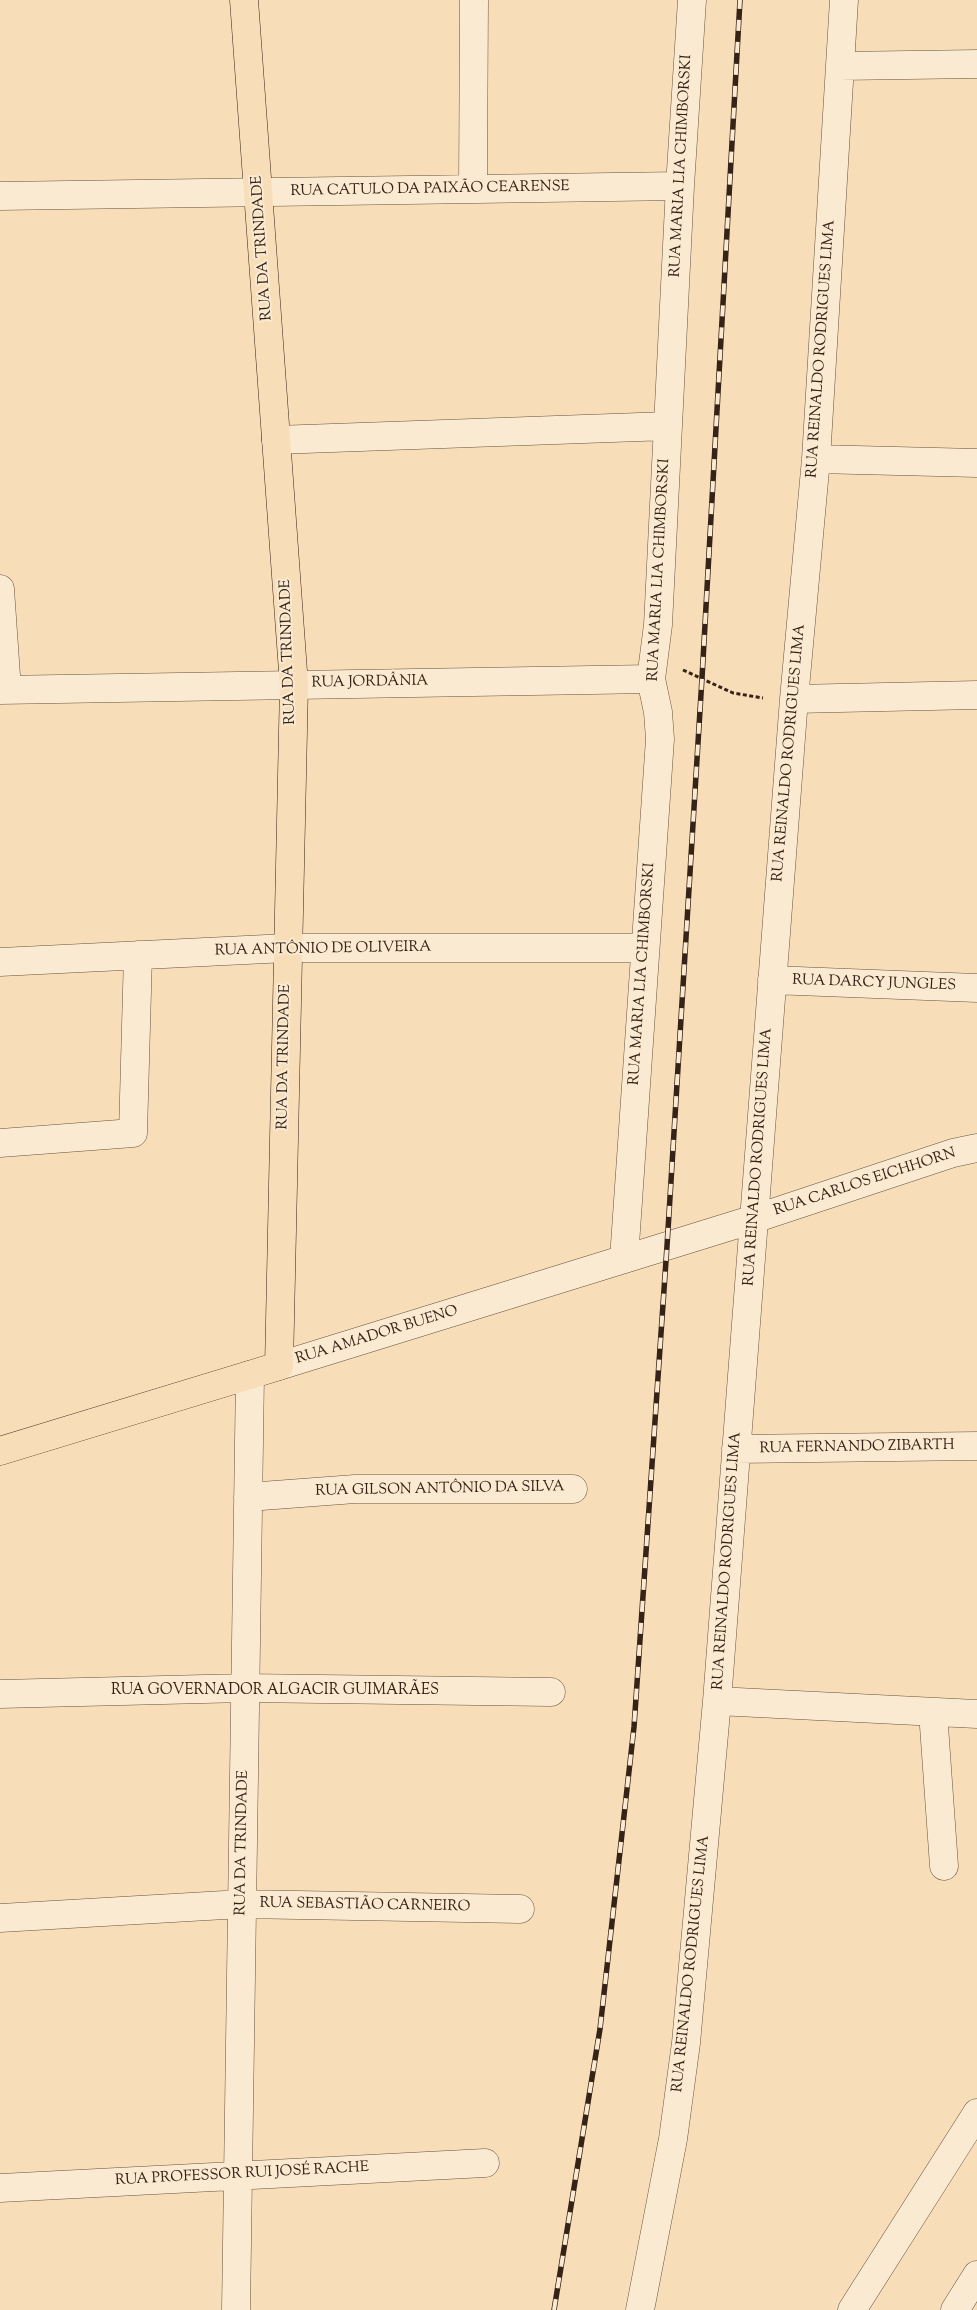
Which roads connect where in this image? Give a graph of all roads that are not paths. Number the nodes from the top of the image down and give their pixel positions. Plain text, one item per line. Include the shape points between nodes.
1 (244, 0) edge
2 (474, 0) edge
3 (692, 0) edge
4 (844, 0) edge
5 (977, 64) edge
6 (840, 66) junction
7 (680, 186) junction
8 (473, 189) junction
9 (259, 192) junction
10 (0, 196) edge
11 (668, 426) junction
12 (276, 440) junction
13 (816, 460) junction
14 (977, 463) edge
15 (0, 589) edge
16 (651, 679) junction
17 (294, 684) junction
18 (4, 690) edge
19 (977, 694) edge
20 (794, 699) junction
21 (287, 948) junction
22 (645, 948) junction
23 (138, 955) junction
24 (0, 962) edge
25 (772, 980) junction
26 (977, 988) edge
27 (0, 1143) edge
28 (977, 1148) edge
29 (754, 1219) junction
30 (624, 1260) junction
31 (279, 1366) junction
32 (250, 1375) junction
33 (977, 1446) edge
34 (736, 1449) junction
35 (0, 1451) edge
36 (572, 1489) dead end
37 (248, 1496) junction
38 (245, 1688) junction
39 (550, 1692) dead end
40 (0, 1694) edge
41 (717, 1701) junction
42 (933, 1712) junction
43 (977, 1714) edge
44 (944, 1866) dead end
45 (242, 1904) junction
46 (520, 1909) dead end
47 (0, 1918) edge
48 (977, 2113) edge
49 (485, 2163) dead end
50 (238, 2175) junction
51 (0, 2188) edge
52 (977, 2275) edge
53 (236, 2310) edge
54 (640, 2310) edge
55 (852, 2310) edge
56 (955, 2310) edge

1 - 9 main road, RUA DA TRINDADE
2 - 8 street
3 - 7 street, RUA MARIA LIA CHIMBORSKI
4 - 6 street, RUA REINALDO RODRIGUES LIMA
5 - 6 street
6 - 13 street, RUA REINALDO RODRIGUES LIMA
7 - 8 street, RUA CATULO DA PAIXÃO CEARENSE
7 - 11 street, RUA MARIA LIA CHIMBORSKI
8 - 9 street, RUA CATULO DA PAIXÃO CEARENSE
9 - 10 street, RUA CATULO DA PAIXÃO CEARENSE
9 - 12 main road, RUA DA TRINDADE
11 - 12 street
11 - 16 street, RUA MARIA LIA CHIMBORSKI via 658,624
12 - 17 main road, RUA DA TRINDADE
13 - 14 street
13 - 20 street, RUA REINALDO RODRIGUES LIMA
15 - 18 street
16 - 17 street, RUA JORDÂNIA
16 - 22 street, RUA MARIA LIA CHIMBORSKI via 660,740
17 - 18 street, RUA JORDÂNIA
17 - 21 main road, RUA DA TRINDADE
19 - 20 street
20 - 25 street, RUA REINALDO RODRIGUES LIMA
21 - 22 street, RUA ANTÔNIO DE OLIVEIRA
21 - 23 street, RUA ANTÔNIO DE OLIVEIRA
21 - 31 main road, RUA DA TRINDADE
22 - 30 street, RUA MARIA LIA CHIMBORSKI
23 - 24 street, RUA ANTÔNIO DE OLIVEIRA
23 - 27 street via 133,1133
25 - 26 street, RUA DARCY JUNGLES
25 - 29 street, RUA REINALDO RODRIGUES LIMA
28 - 29 street, RUA CARLOS EICHHORN via 953,1153
29 - 30 street, RUA AMADOR BUENO
29 - 34 street, RUA REINALDO RODRIGUES LIMA
30 - 31 street, RUA AMADOR BUENO
31 - 32 main road, RUA AMADOR BUENO
32 - 35 main road, RUA AMADOR BUENO
32 - 37 street, RUA DA TRINDADE
33 - 34 street, RUA FERNANDO ZIBARTH
34 - 41 street, RUA REINALDO RODRIGUES LIMA
36 - 37 street, RUA GILSON ANTÔNIO DA SILVA via 355,1489
37 - 38 street, RUA DA TRINDADE
38 - 39 street, RUA GOVERNADOR ALGACIR GUIMARÃES
38 - 40 street, RUA GOVERNADOR ALGACIR GUIMARÃES
38 - 45 street, RUA DA TRINDADE
41 - 42 street
41 - 54 street, RUA REINALDO RODRIGUES LIMA via 686,2043 673,2140
42 - 43 street
42 - 44 street
45 - 46 street, RUA SEBASTIÃO CARNEIRO
45 - 47 street, RUA SEBASTIÃO CARNEIRO
45 - 50 street, RUA DA TRINDADE
48 - 55 street
49 - 50 street, RUA PROFESSOR RUI JOSÉ RACHE
50 - 51 street, RUA PROFESSOR RUI JOSÉ RACHE
50 - 53 street, RUA DA TRINDADE
52 - 56 street

